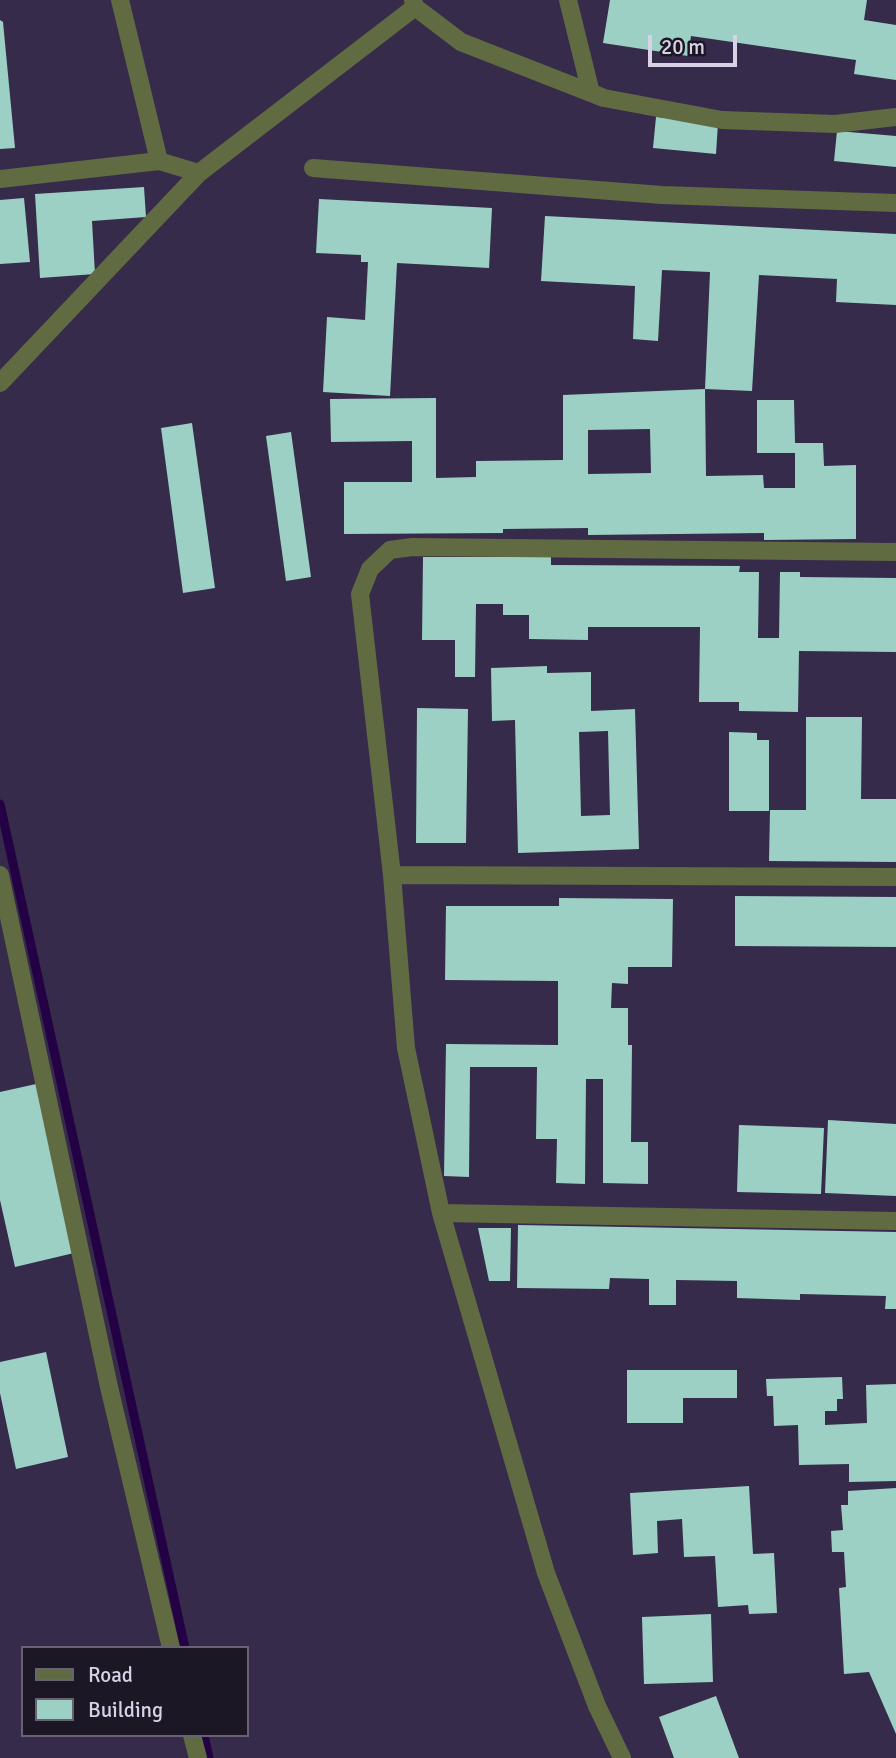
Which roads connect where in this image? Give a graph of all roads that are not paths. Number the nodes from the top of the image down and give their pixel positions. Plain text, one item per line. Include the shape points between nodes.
1 (121, 0) edge
2 (568, 0) edge
3 (414, 4) edge
4 (591, 93) junction
5 (896, 117) edge
6 (159, 161) junction
7 (313, 169) dead end
8 (199, 173) junction
9 (0, 179) edge
10 (896, 203) edge
11 (0, 383) edge
12 (896, 552) edge
13 (0, 875) edge
14 (392, 875) junction
15 (896, 877) edge
16 (441, 1213) junction
17 (896, 1221) edge
18 (172, 1646) edge
19 (193, 1737) edge
20 (198, 1758) edge
21 (622, 1758) edge

1 - 6 street
2 - 4 street
3 - 4 street via 461,42
3 - 8 street
4 - 5 street via 722,120 835,124
6 - 8 street
6 - 9 street
7 - 10 street via 662,195
8 - 11 street
12 - 14 street via 390,550 370,569 360,594
13 - 18 street via 109,1387
14 - 15 street
14 - 16 street via 406,1048
16 - 17 street
16 - 21 street via 546,1573
19 - 20 street

